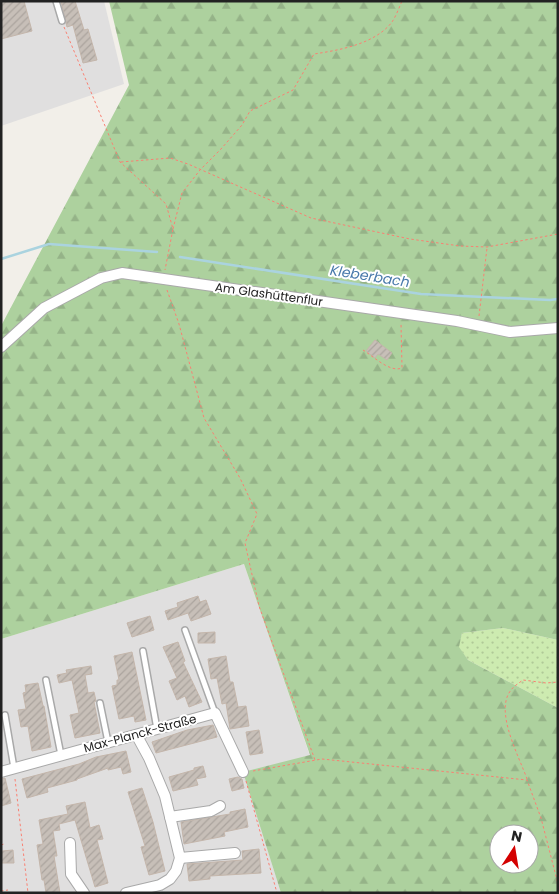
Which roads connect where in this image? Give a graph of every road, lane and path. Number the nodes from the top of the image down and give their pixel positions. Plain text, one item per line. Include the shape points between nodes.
1 (56, 1) edge
2 (402, 1) edge
3 (62, 21) joint
4 (120, 162) junction
5 (200, 170) junction
6 (173, 229) junction
7 (558, 234) edge
8 (487, 247) junction
9 (163, 278) junction
10 (401, 312) junction
11 (478, 326) junction
12 (558, 328) edge
13 (1, 347) edge
14 (363, 350) dead end
15 (185, 630) dead end
16 (143, 650) dead end
17 (46, 680) dead end
18 (558, 682) edge
19 (100, 703) dead end
20 (215, 713) junction
21 (5, 715) dead end
22 (157, 730) junction
23 (137, 736) junction
24 (108, 742) junction
25 (62, 755) junction
26 (315, 760) junction
27 (14, 768) junction
28 (1, 772) edge
29 (244, 772) junction
30 (527, 780) junction
31 (220, 806) dead end
32 (170, 817) junction
33 (70, 843) dead end
34 (4, 844) dead end
35 (1, 845) edge
36 (235, 853) dead end
37 (180, 858) junction
38 (558, 884) edge
39 (8, 890) dead end
40 (1, 891) edge
41 (28, 893) edge
42 (84, 893) edge
43 (126, 893) edge
44 (276, 893) edge

1 - 3 lane
2 - 5 path via 392,22 380,33 335,51 314,54 292,90 250,111 242,125
3 - 4 path
4 - 5 path via 170,158
4 - 6 path via 166,204
5 - 6 path via 182,193
5 - 8 path via 311,218 410,239
6 - 9 path
7 - 8 path
8 - 11 path
9 - 10 street, Am Glashüttenflur
9 - 13 street, Am Glashüttenflur via 122,274 101,278 44,308
9 - 26 path via 204,418 240,478 257,514 245,543 259,606
10 - 11 street, Am Glashüttenflur
10 - 14 path via 402,368 391,368
11 - 12 street, Am Glashüttenflur via 510,332
15 - 20 lane
16 - 22 lane
17 - 25 lane
18 - 30 path via 523,680 510,691 504,710
19 - 24 lane
20 - 22 street, Max-Planck-Straße
20 - 29 street
21 - 27 lane
22 - 23 street, Max-Planck-Straße
23 - 24 street, Max-Planck-Straße
23 - 32 street via 149,758
24 - 25 street, Max-Planck-Straße
25 - 27 street, Max-Planck-Straße
26 - 29 path
26 - 30 path
27 - 28 street, Max-Planck-Straße
27 - 41 path
29 - 44 path
30 - 38 path via 541,818
31 - 32 street via 211,811
32 - 37 street
33 - 42 street via 71,874
34 - 35 path
36 - 37 street
37 - 43 street via 170,879 160,885
39 - 40 path

